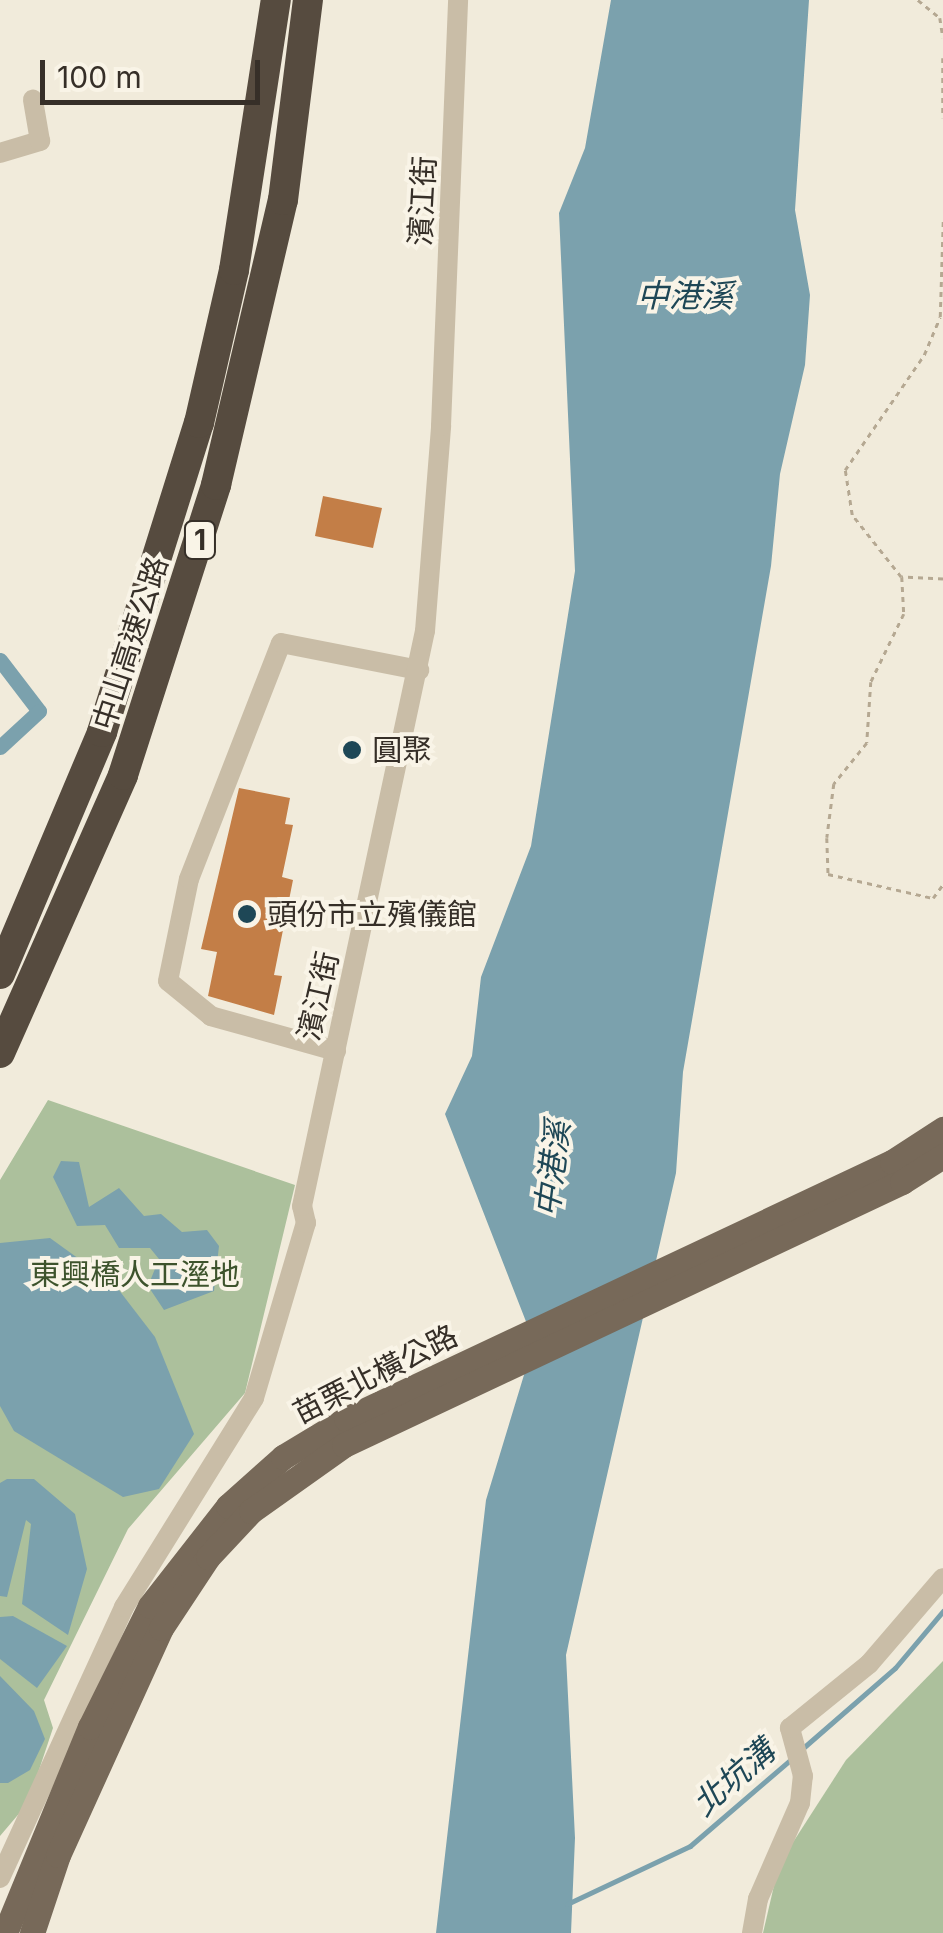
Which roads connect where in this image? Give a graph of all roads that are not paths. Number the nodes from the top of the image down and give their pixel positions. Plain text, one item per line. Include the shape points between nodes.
1 (276, 0) edge
2 (308, 0) edge
3 (458, 0) edge
4 (32, 100) dead end
5 (0, 153) edge
6 (418, 670) junction
7 (0, 974) edge
8 (336, 1051) junction
9 (0, 1053) edge
10 (943, 1130) edge
11 (943, 1156) edge
12 (943, 1578) edge
13 (179, 1579) junction
14 (0, 1878) edge
15 (4, 1933) edge
16 (32, 1933) edge
17 (752, 1933) edge

1 - 7 highway, 中山高速公路 / 1 via 241,232 200,423 102,732
2 - 9 highway, 中山高速公路 / 1 via 282,200 216,485 123,775
3 - 6 street, 濱江街 via 442,426
4 - 5 street via 40,141
6 - 8 street, 濱江街
6 - 8 street via 280,643 186,896 168,980 211,1016
8 - 14 street, 濱江街 via 302,1206 306,1223 254,1398 115,1623
10 - 13 main road, 苗栗北橫公路 via 733,1240 346,1419 283,1458 228,1506
11 - 13 main road, 苗栗北橫公路 via 902,1182 344,1445 251,1511
12 - 17 street via 870,1664 790,1728 804,1776 800,1803 758,1899
13 - 15 main road, 苗栗北橫公路 via 90,1727
13 - 16 main road, 苗栗北橫公路 via 58,1855

